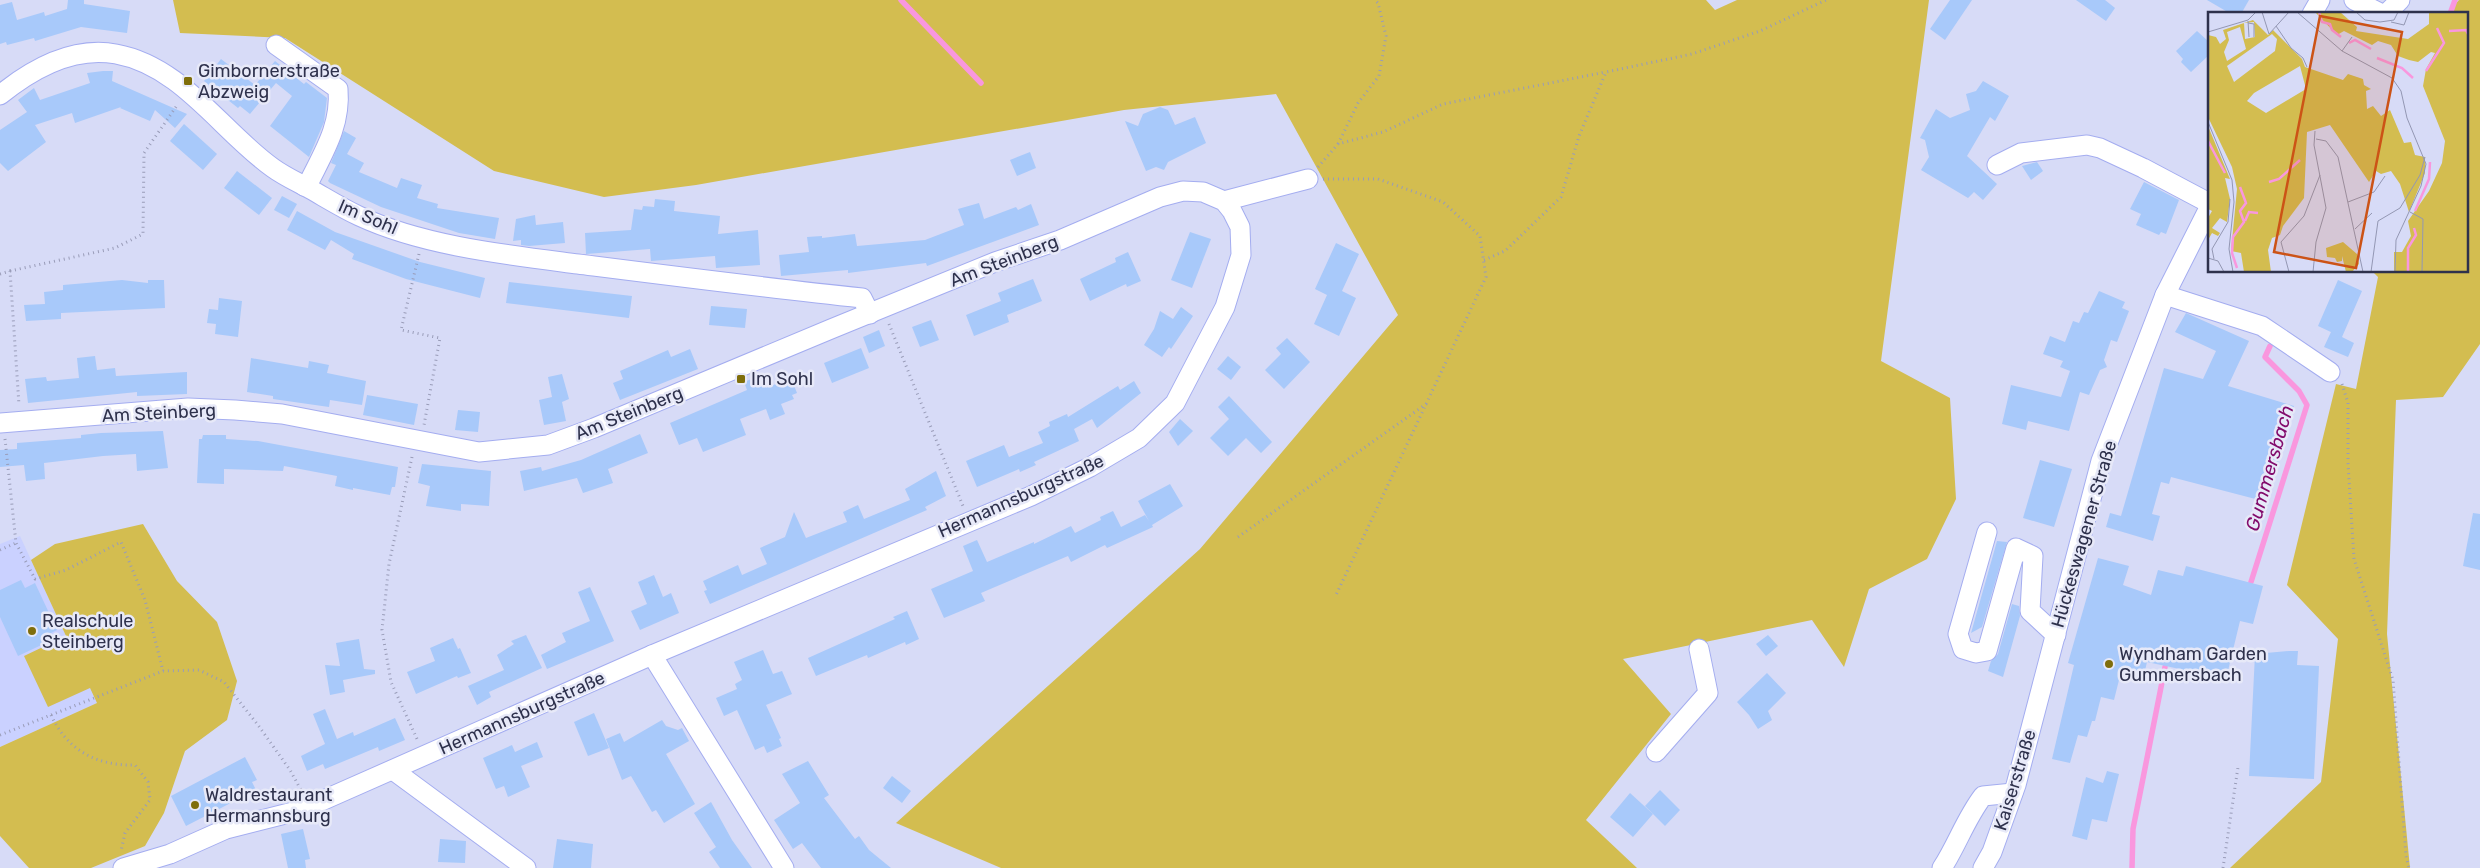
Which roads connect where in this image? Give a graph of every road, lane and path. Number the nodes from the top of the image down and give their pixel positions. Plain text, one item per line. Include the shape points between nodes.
1 (1375, 0) edge
2 (1826, 0) edge
3 (2320, 0) edge
4 (2354, 0) edge
5 (2400, 0) edge
6 (2313, 12) edge
7 (2378, 12) edge
8 (2388, 12) edge
9 (276, 45) dead end
10 (1606, 72) junction
11 (187, 91) junction
12 (0, 95) edge
13 (1338, 144) junction
14 (1997, 165) dead end
15 (1308, 179) junction
16 (304, 186) junction
17 (1224, 201) junction
18 (2208, 202) edge
19 (2208, 210) edge
20 (422, 239) junction
21 (1484, 260) junction
22 (10, 271) junction
23 (0, 274) edge
24 (2165, 295) junction
25 (877, 312) junction
26 (2330, 372) joint
27 (1429, 401) junction
28 (20, 422) junction
29 (0, 424) edge
30 (418, 440) junction
31 (969, 521) junction
32 (1987, 532) dead end
33 (1238, 537) dead end
34 (16, 543) junction
35 (0, 550) edge
36 (1336, 595) dead end
37 (2056, 635) junction
38 (1699, 649) dead end
39 (652, 655) junction
40 (162, 671) junction
41 (2041, 690) joint
42 (51, 715) junction
43 (0, 735) edge
44 (1656, 752) dead end
45 (425, 756) junction
46 (2238, 766) dead end
47 (393, 770) junction
48 (2013, 793) junction
49 (309, 806) junction
50 (121, 864) edge
51 (526, 868) edge
52 (784, 868) edge
53 (1942, 868) edge
54 (1983, 868) edge
55 (2223, 868) edge
56 (2409, 868) edge

1 - 13 path via 1386,36 1379,76 1358,102
2 - 10 path via 1760,31 1692,54
3 - 6 street
4 - 7 street
5 - 8 street
9 - 16 street via 338,89 340,106 334,133
10 - 13 path via 1443,104 1383,132
10 - 21 path via 1578,136 1561,197 1505,251
11 - 12 street, Im Sohl via 163,72 141,61 115,54 92,53 47,64
11 - 16 street, Im Sohl via 273,168
11 - 22 path via 144,153 143,234 115,248
13 - 15 path
14 - 18 street via 2021,154 2087,145 2143,168
15 - 17 street
15 - 21 path via 1378,179 1443,202 1480,236
16 - 20 street, Im Sohl via 360,216
17 - 25 street, Am Steinberg via 1203,192 1183,191 1160,198
17 - 31 street, Hermannsburgstraße via 1240,226 1241,255 1225,307 1175,403 1139,438 1090,467
19 - 24 street, Hückeswagener Straße
20 - 25 street, Im Sohl via 740,286 862,298
20 - 30 path via 401,330 440,338 425,423
21 - 27 path via 1486,277
22 - 23 path
22 - 28 path
24 - 26 street via 2262,326
24 - 37 street, Hückeswagener Straße via 2101,461
25 - 30 street, Am Steinberg via 548,445 479,452
25 - 31 path
26 - 56 path via 2341,380 2348,403 2354,559 2392,680
27 - 33 path
27 - 36 path
28 - 29 street, Am Steinberg
28 - 30 street, Am Steinberg via 188,408 235,410 282,414
28 - 34 path via 20,430 4,432
30 - 45 path via 390,564 382,630 391,682
31 - 39 street, Hermannsburgstraße
32 - 37 street via 1958,634 1963,649 1976,653 1987,650 2016,548 2033,556 2030,611
34 - 35 path
34 - 40 path via 35,579 66,570 121,542 146,600
37 - 41 street, Hückeswagener Straße
38 - 44 street via 1708,693
39 - 45 street, Hermannsburgstraße
39 - 52 street
40 - 42 path
40 - 49 path via 199,670 224,682 290,770
41 - 48 street, Kaiserstraße
42 - 43 path
42 - 50 path via 66,739 89,758 115,766 135,765 148,782 150,800 125,833
45 - 47 street, Hermannsburgstraße
46 - 55 path
47 - 49 street, Hermannsburgstraße
47 - 51 street
48 - 53 street via 1983,796 1971,812
48 - 54 street, Kaiserstraße
49 - 50 street, Hermannsburgstraße via 226,830 170,854

